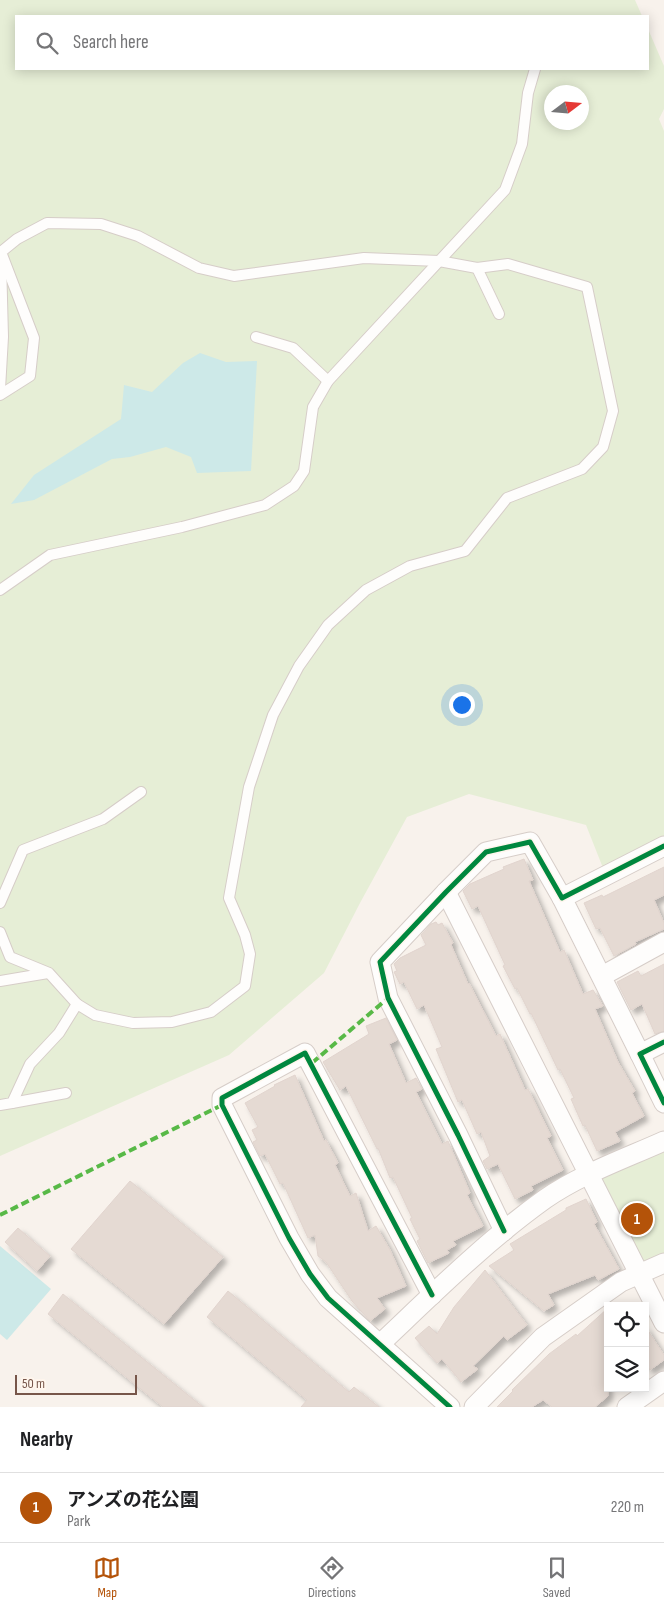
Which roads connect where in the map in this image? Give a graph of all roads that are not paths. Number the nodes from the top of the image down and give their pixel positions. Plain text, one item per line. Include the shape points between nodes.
1 (535, 70) edge
2 (0, 252) edge
3 (439, 261) junction
4 (477, 268) junction
5 (499, 314) dead end
6 (256, 337) dead end
7 (328, 381) junction
8 (0, 389) edge
9 (0, 395) edge
10 (0, 590) edge
11 (141, 792) dead end
12 (664, 846) edge
13 (446, 892) junction
14 (562, 898) junction
15 (0, 903) edge
16 (0, 932) edge
17 (664, 942) edge
18 (49, 973) junction
19 (602, 976) junction
20 (0, 982) edge
21 (77, 1004) junction
22 (664, 1042) edge
23 (640, 1054) junction
24 (66, 1093) dead end
25 (12, 1103) junction
26 (664, 1103) edge
27 (0, 1105) edge
28 (664, 1141) edge
29 (588, 1174) junction
30 (504, 1231) junction
31 (664, 1263) edge
32 (639, 1274) junction
33 (432, 1295) junction
34 (664, 1323) edge
35 (380, 1344) junction
36 (664, 1381) edge
37 (450, 1407) edge
38 (474, 1407) edge
39 (626, 1407) edge

1 - 3 lane via 528,93 522,144 505,190
2 - 3 lane via 46,222 101,224 138,236 199,268 234,276 364,258
2 - 8 lane via 3,337
2 - 9 lane via 34,338 30,376
3 - 4 lane
3 - 7 lane
4 - 5 lane
4 - 21 lane via 508,264 587,287 613,411 603,448 582,469 507,498 465,551 410,566 366,590 328,625 299,666 273,715 249,787 229,898 250,954 246,986 211,1012 172,1022 133,1023 95,1015
6 - 7 lane via 293,348
7 - 10 lane via 313,407 304,471 294,486 265,505 50,556
11 - 15 lane via 103,819 23,850
12 - 14 street
13 - 14 street via 486,852 530,842
13 - 29 street
13 - 30 street via 380,962 388,998
14 - 19 street
16 - 18 lane via 10,956
17 - 19 street
18 - 20 lane
18 - 21 lane
19 - 23 street
21 - 25 lane via 59,1032 30,1064
22 - 23 street
23 - 26 street
24 - 25 lane
25 - 27 lane
28 - 29 street
29 - 30 street via 546,1199
29 - 32 street
30 - 33 street
31 - 32 street
32 - 34 street
32 - 38 street via 621,1282 543,1337
33 - 35 street
33 - 35 street via 305,1053 222,1098 222,1105 310,1274 328,1298
35 - 37 street
36 - 39 street

